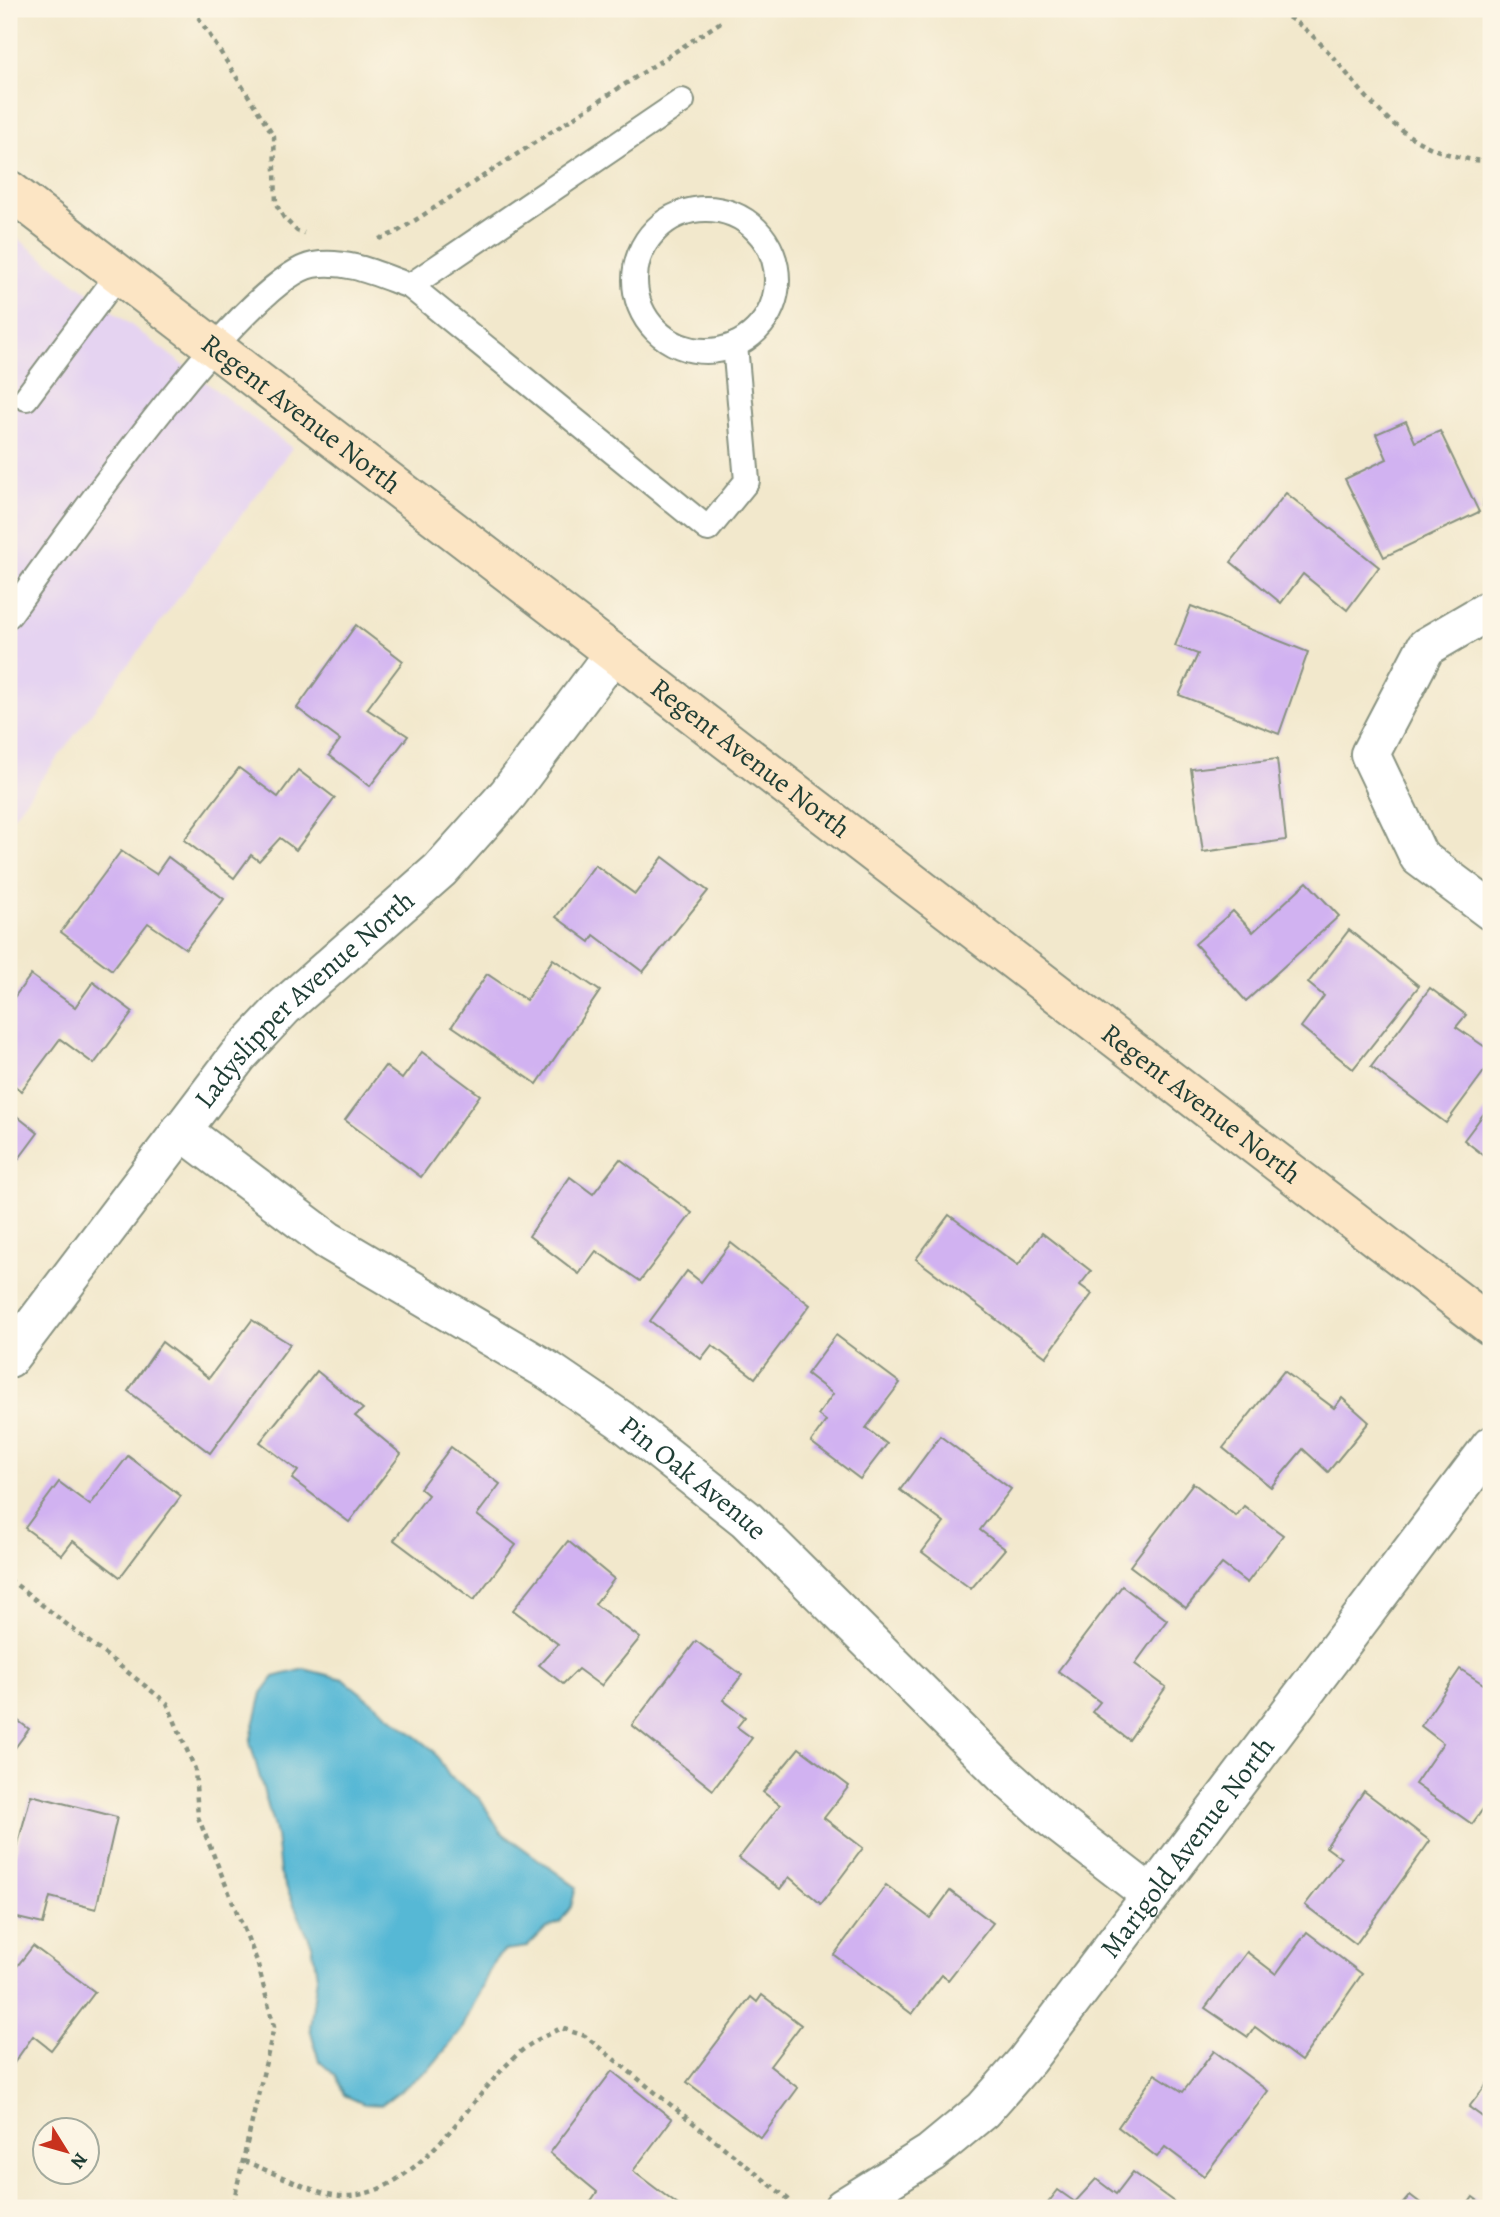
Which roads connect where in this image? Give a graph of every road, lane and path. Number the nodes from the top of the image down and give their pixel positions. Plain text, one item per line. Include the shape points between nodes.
1 (193, 9) edge
2 (1104, 9) edge
3 (1141, 9) edge
4 (1270, 9) edge
5 (724, 20) dead end
6 (682, 101) dead end
7 (1491, 160) edge
8 (9, 190) edge
9 (314, 236) dead end
10 (368, 237) dead end
11 (118, 275) junction
12 (410, 286) junction
13 (735, 345) junction
14 (214, 349) junction
15 (26, 398) dead end
16 (1491, 609) edge
17 (9, 615) edge
18 (613, 654) junction
19 (1491, 911) edge
20 (181, 1130) junction
21 (1491, 1326) edge
22 (9, 1358) edge
23 (1491, 1446) edge
24 (9, 1579) edge
25 (1151, 1895) junction
26 (244, 2161) junction
27 (856, 2205) edge
28 (232, 2208) edge
29 (795, 2208) edge

1 - 9 path via 274,136 276,204 297,231
2 - 3 path
4 - 7 path via 1307,31 1376,111 1417,143 1462,158
5 - 10 path via 397,232 379,239
6 - 12 lane
8 - 11 street, Regent Avenue North
11 - 14 street, Regent Avenue North
11 - 15 lane
12 - 13 lane via 708,529 747,481
12 - 14 lane via 353,265 312,265 282,280
13 - 13 lane via 761,325 777,294 778,271 771,248 756,227 736,214 711,208 687,210 665,221 648,238 636,261 634,285 639,307 652,327 679,346 713,351
14 - 17 lane
14 - 18 street, Regent Avenue North
16 - 19 street via 1426,647 1370,754 1419,857
18 - 20 street, Ladyslipper Avenue North via 508,794 440,870 284,1007 238,1056
18 - 21 street, Regent Avenue North
20 - 22 street, Ladyslipper Avenue North
20 - 25 street, Pin Oak Avenue via 327,1240 549,1371 621,1420 746,1519 1005,1776
23 - 25 street, Marigold Avenue North
24 - 26 path via 167,1703 195,1769 198,1817 257,1961 274,2027
25 - 27 street, Marigold Avenue North via 984,2110
26 - 28 path
26 - 29 path via 338,2196 370,2195 397,2179 443,2138 519,2053 561,2028 585,2036

